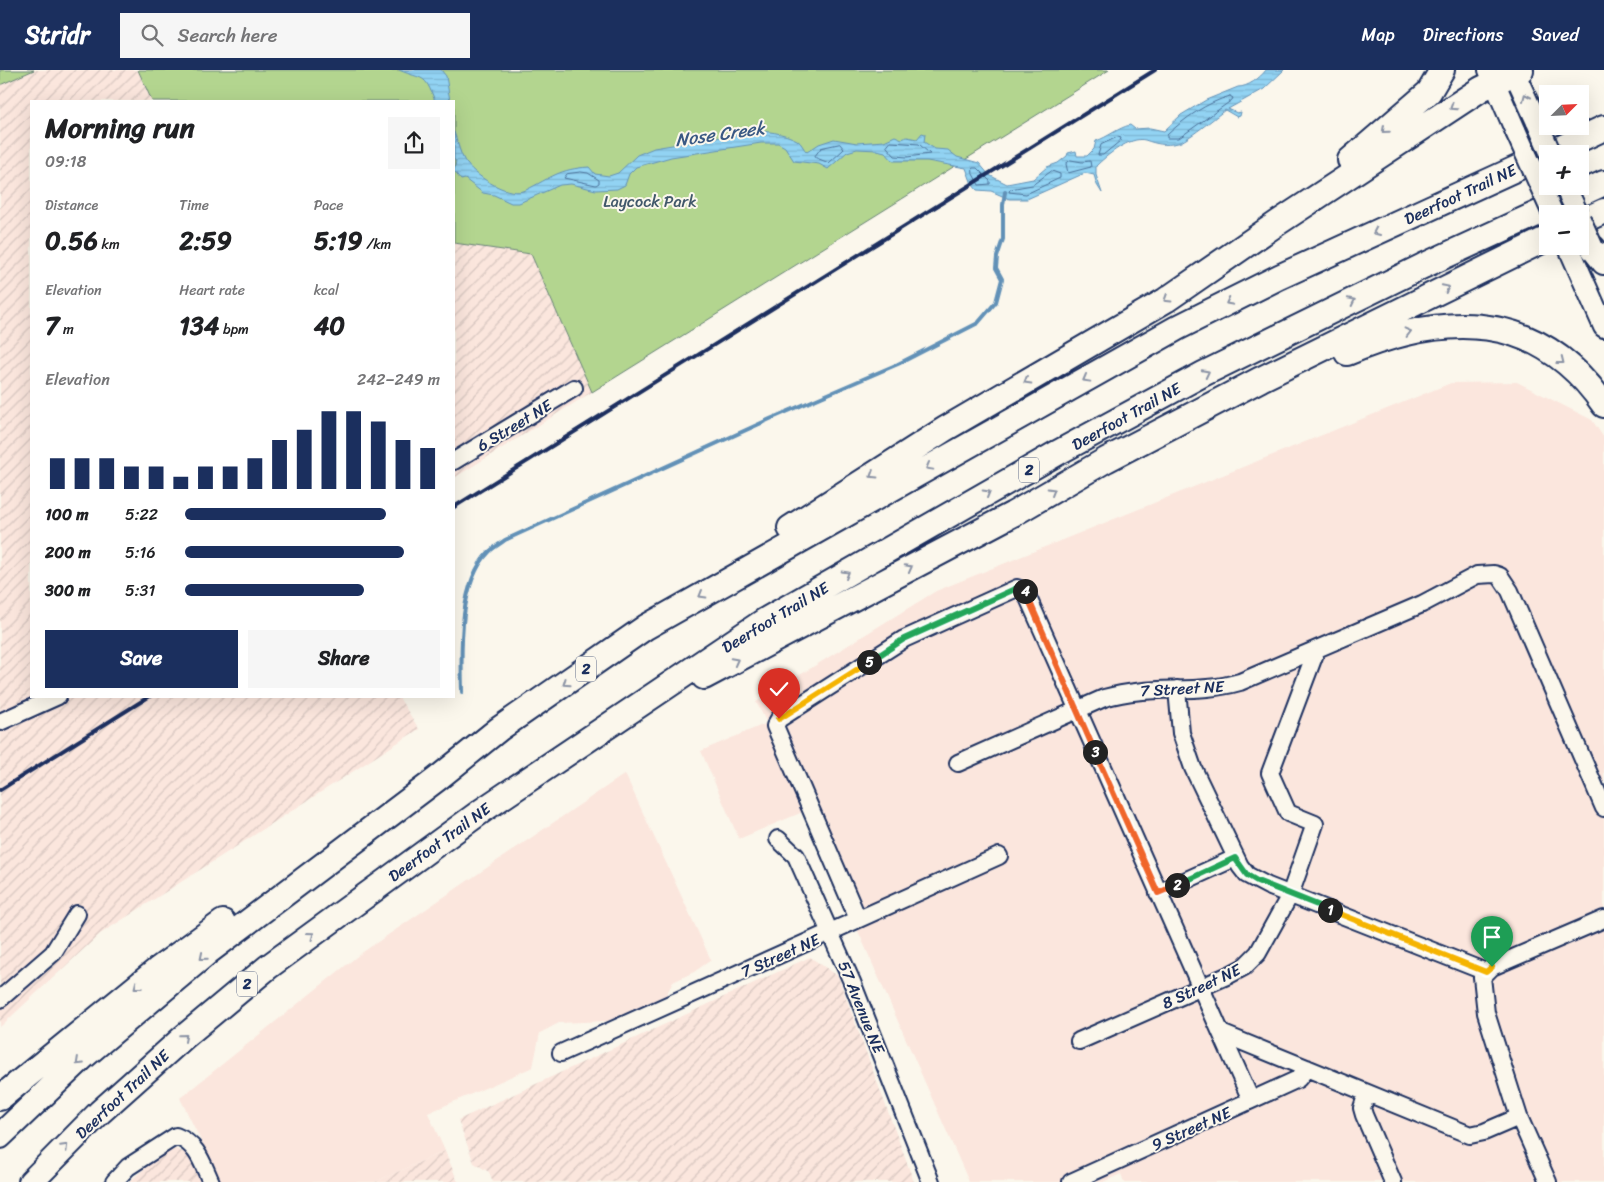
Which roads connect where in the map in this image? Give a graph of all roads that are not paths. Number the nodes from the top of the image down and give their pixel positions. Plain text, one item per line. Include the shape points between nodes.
1 (1442, 70) edge
2 (1506, 73) edge
3 (1604, 128) edge
4 (1545, 145) edge
5 (1568, 145) edge
6 (1539, 159) edge
7 (1604, 182) edge
8 (1549, 205) edge
9 (1604, 211) edge
10 (1589, 217) edge
11 (1279, 222) junction
12 (1539, 242) edge
13 (1584, 255) edge
14 (1585, 255) edge
15 (1604, 272) edge
16 (1604, 327) edge
17 (574, 388) dead end
18 (1604, 405) edge
19 (455, 460) edge
20 (1106, 460) junction
21 (744, 570) junction
22 (1316, 651) junction
23 (1176, 689) junction
24 (54, 698) edge
25 (1077, 710) junction
26 (0, 722) edge
27 (958, 763) dead end
28 (437, 779) junction
29 (1604, 808) edge
30 (483, 810) junction
31 (778, 839) dead end
32 (999, 856) dead end
33 (1235, 858) junction
34 (1158, 893) junction
35 (1290, 895) junction
36 (77, 914) dead end
37 (858, 919) junction
38 (1604, 919) edge
39 (830, 932) junction
40 (1486, 972) junction
41 (1201, 988) junction
42 (0, 999) edge
43 (1221, 1033) junction
44 (1079, 1041) dead end
45 (561, 1053) dead end
46 (1307, 1068) junction
47 (1367, 1093) junction
48 (0, 1098) edge
49 (1251, 1100) junction
50 (1519, 1117) junction
51 (0, 1136) edge
52 (31, 1182) edge
53 (114, 1182) edge
54 (211, 1182) edge
55 (931, 1182) edge
56 (1071, 1182) edge
57 (1393, 1182) edge
58 (1548, 1182) edge

1 -> 11 highway via 1429,92
4 -> 2 main road, bridge via 1536,122
2 - 8 main road, bridge via 1516,132
2 -> 11 highway
3 - 5 highway, Deerfoot Trail NE / 2
6 -> 21 highway, Deerfoot Trail NE / 2 via 1279,277 1177,328
30 -> 7 highway, Deerfoot Trail NE / 2 via 764,621 1059,452 1212,370 1423,266
9 - 10 highway
11 -> 21 highway via 1166,300 946,429 755,550
20 -> 12 highway via 1261,379
13 - 16 main road
14 - 15 main road
17 - 19 street, 6 Street NE
20 -> 18 highway via 1179,431 1372,342 1436,326 1476,326 1522,337 1565,363
30 -> 20 highway via 509,801 675,692 1012,514
21 -> 28 highway, Deerfoot Trail NE / 2 via 646,628 498,729
22 - 23 street, 7 Street NE via 1226,687
22 - 29 street, 7 Street NE via 1422,604 1469,578 1486,573 1500,576
22 - 35 street, 8 Street NE via 1270,773 1288,813 1315,824
23 - 25 street, 7 Street NE via 1153,688 1121,693
23 - 33 street via 1186,752
24 - 26 street
25 - 27 street, 7 Street NE
25 - 34 street
25 - 37 street via 1025,591 1017,588 904,639 779,719 775,726
28 -> 48 highway via 198,939
28 -> 51 highway, Deerfoot Trail NE / 2 via 208,952 83,1057
52 -> 30 highway, Deerfoot Trail NE / 2 via 100,1112 268,967
31 - 39 street, 57 Avenue NE via 796,856
32 - 37 street, 7 Street NE
33 - 34 street
33 - 35 street via 1252,878
34 - 41 street
35 - 40 street
35 - 41 street, 8 Street NE via 1252,960 1237,972
36 - 42 street via 53,953
37 - 39 street, 7 Street NE
38 - 40 street
39 - 45 street, 7 Street NE
39 - 55 street, 57 Avenue NE via 866,1014
40 - 50 street via 1482,977 1486,1013
41 - 43 street
41 - 44 street, 8 Street NE
43 - 46 street
43 - 49 street
46 - 47 street
46 - 49 street, 9 Street NE via 1298,1080
47 - 50 street via 1470,1135
47 - 57 street via 1362,1108 1364,1115
49 - 56 street, 9 Street NE
50 - 58 street
53 - 54 street via 128,1167 176,1136 188,1140 200,1156

